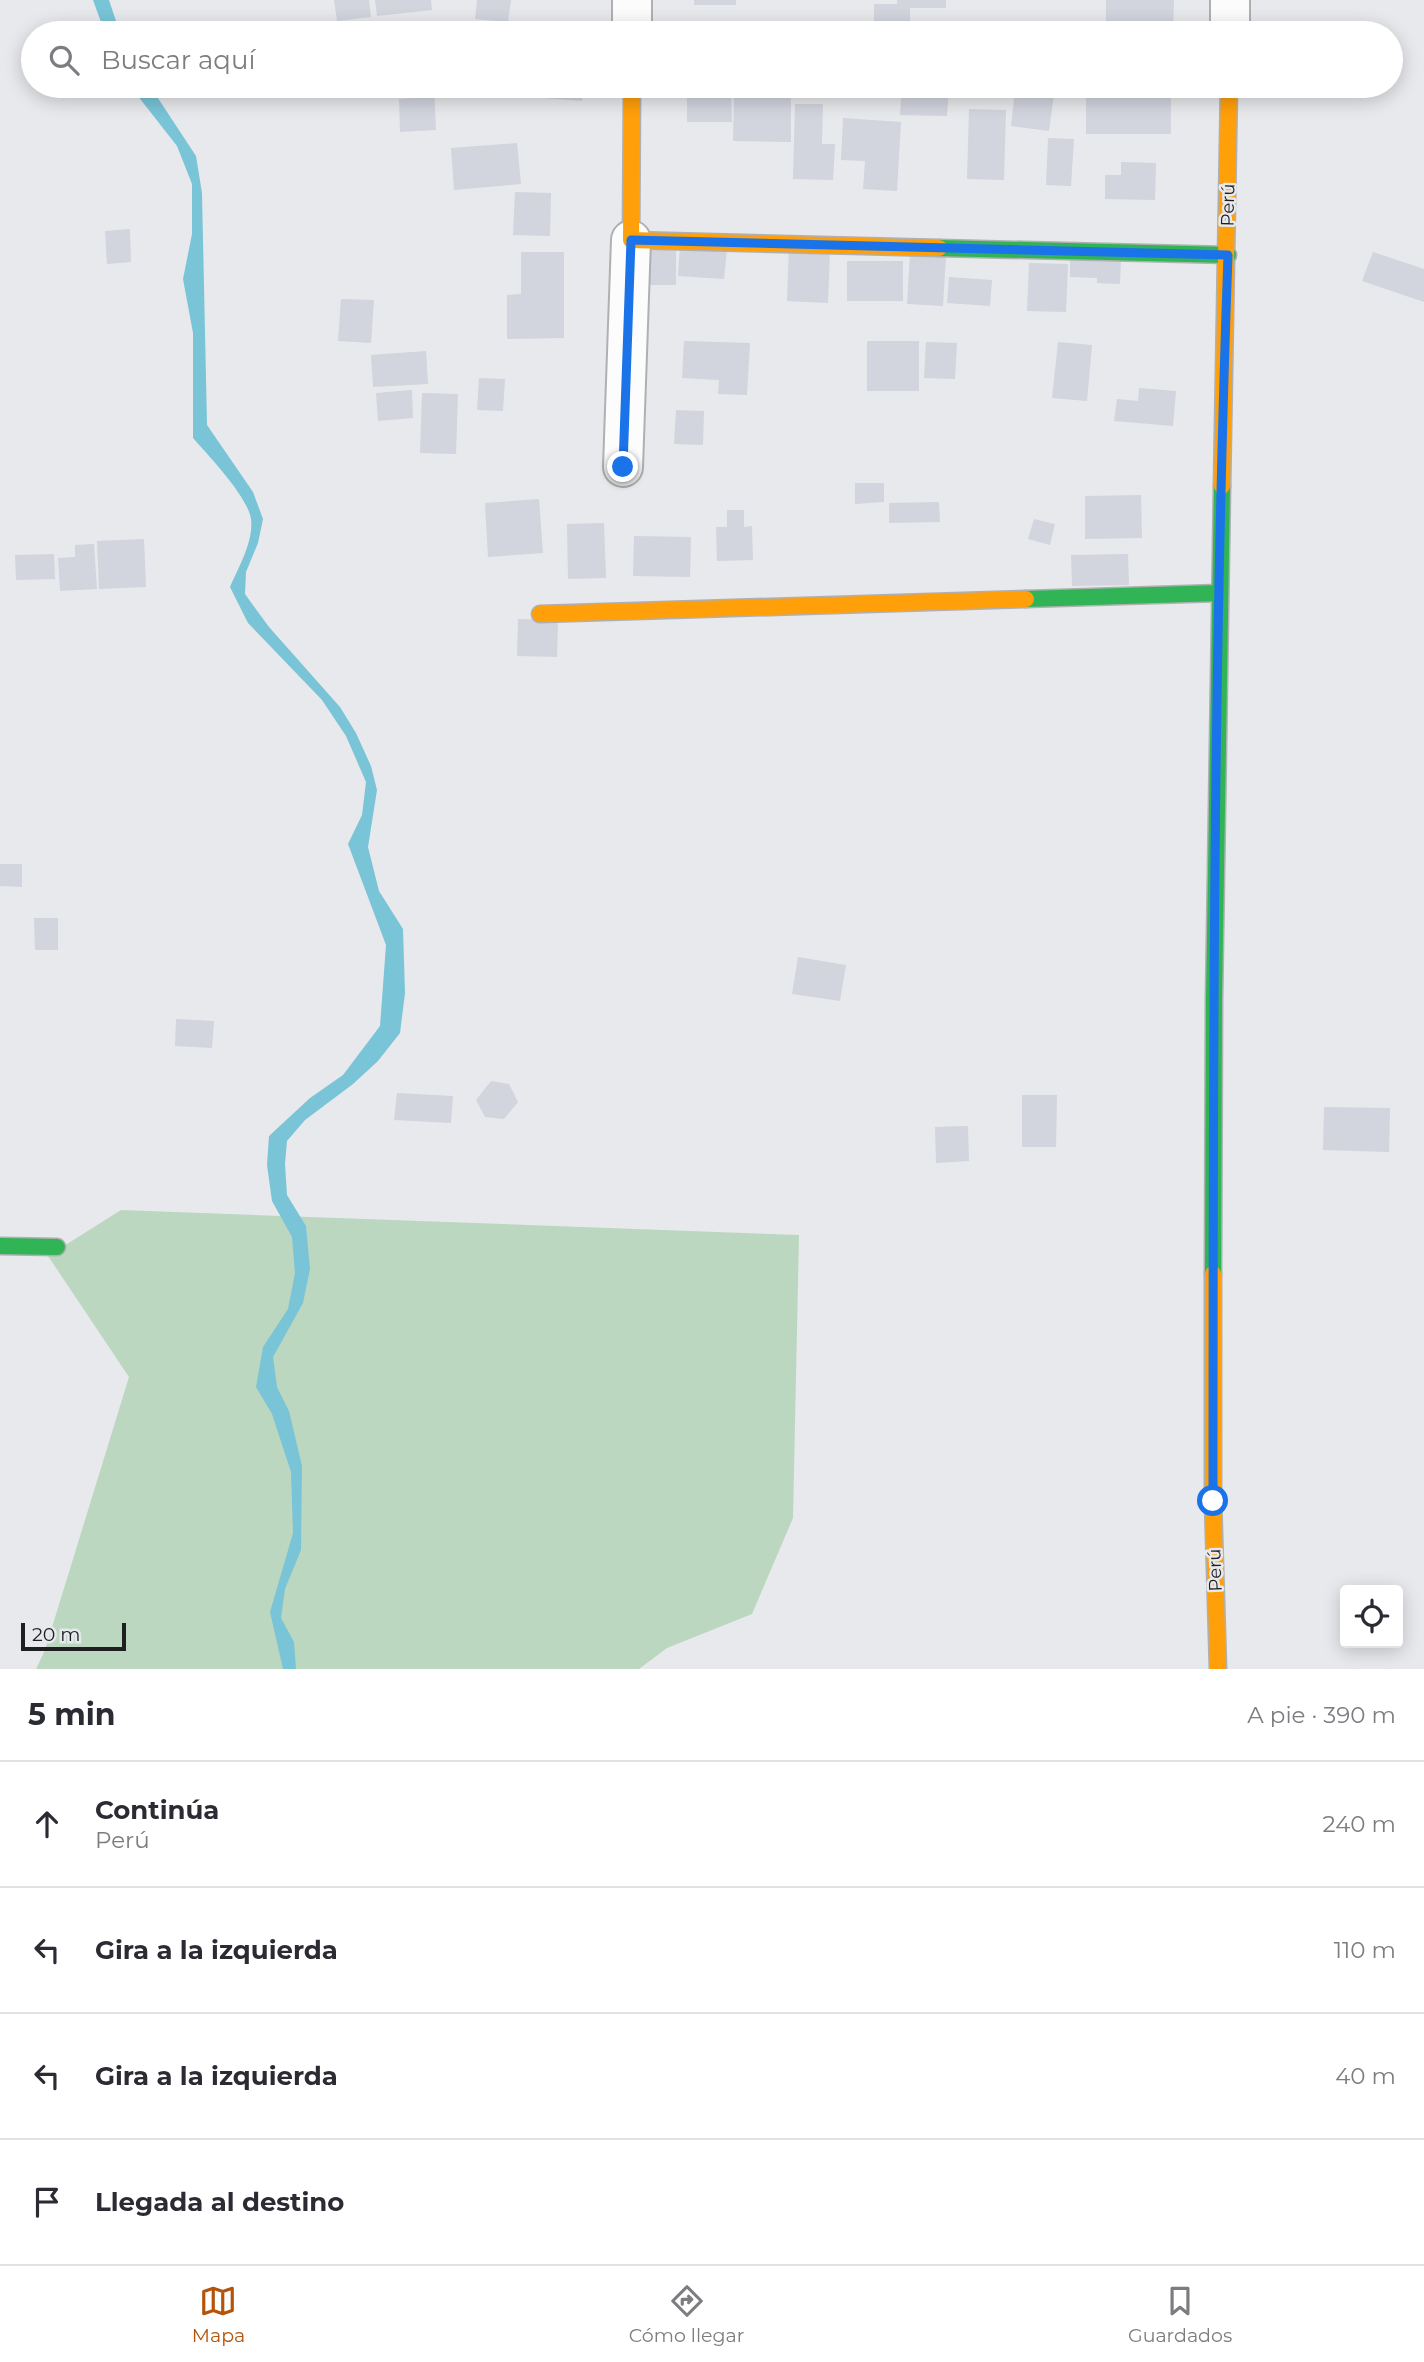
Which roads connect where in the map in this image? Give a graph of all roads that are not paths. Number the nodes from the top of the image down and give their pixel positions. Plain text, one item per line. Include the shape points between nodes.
1 (632, 0) edge
2 (1230, 0) edge
3 (632, 21) edge
4 (1230, 21) edge
5 (632, 98) edge
6 (1229, 98) edge
7 (631, 240) junction
8 (1228, 255) junction
9 (623, 467) dead end
10 (1219, 593) junction
11 (540, 614) dead end
12 (0, 1246) edge
13 (57, 1247) dead end
14 (1218, 1669) edge

1 - 3 street
2 - 4 street
5 - 7 street
6 - 8 street, Perú
7 - 8 street
7 - 9 street
8 - 10 street, Perú
10 - 11 street
10 - 14 street, Perú via 1213,1000 1213,1501
12 - 13 street

